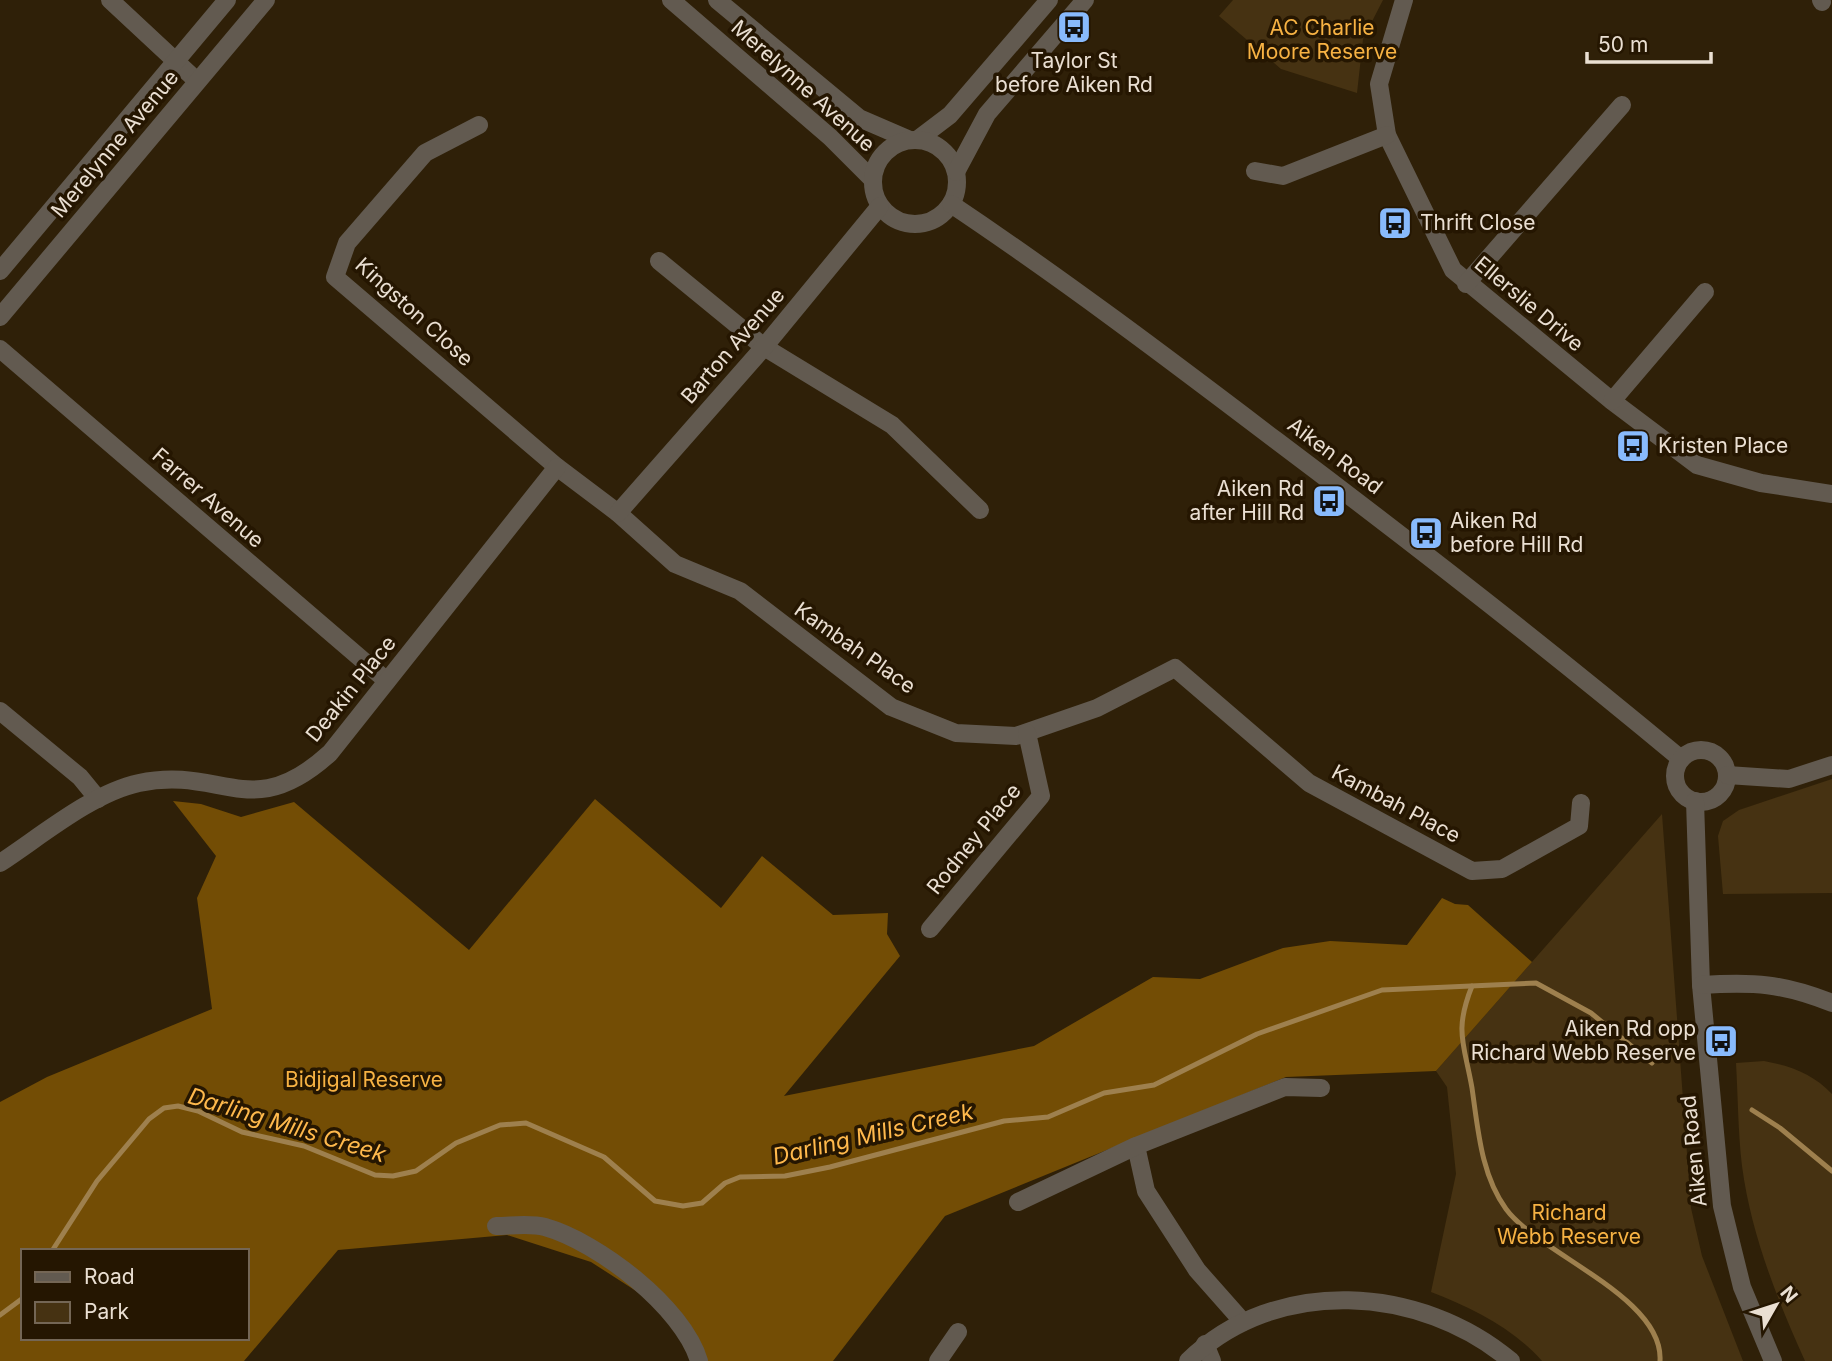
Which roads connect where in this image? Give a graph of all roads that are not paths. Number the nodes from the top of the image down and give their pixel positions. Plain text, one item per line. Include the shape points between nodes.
1 (110, 0) edge
2 (227, 0) edge
3 (266, 0) edge
4 (716, 0) edge
5 (1049, 0) edge
6 (1085, 0) edge
7 (1404, 0) edge
8 (679, 2) edge
9 (174, 61) junction
10 (197, 82) junction
11 (1622, 105) dead end
12 (478, 125) dead end
13 (1387, 135) junction
14 (913, 140) junction
15 (1255, 171) dead end
16 (956, 172) junction
17 (872, 179) junction
18 (951, 204) junction
19 (880, 206) junction
20 (659, 261) dead end
21 (0, 271) edge
22 (1466, 284) junction
23 (1705, 292) dead end
24 (0, 317) edge
25 (764, 347) junction
26 (0, 349) edge
27 (1612, 401) junction
28 (557, 467) junction
29 (1832, 494) edge
30 (980, 510) dead end
31 (618, 513) junction
32 (387, 681) junction
33 (0, 711) edge
34 (1027, 733) junction
35 (1681, 758) junction
36 (1832, 765) edge
37 (1727, 775) junction
38 (98, 799) junction
39 (1695, 801) junction
40 (1581, 803) dead end
41 (0, 863) edge
42 (930, 929) dead end
43 (1701, 985) junction
44 (1832, 1003) edge
45 (1321, 1088) dead end
46 (1136, 1146) junction
47 (1018, 1202) dead end
48 (496, 1226) dead end
49 (1242, 1322) junction
50 (958, 1332) dead end
51 (1209, 1353) edge
52 (699, 1361) edge
53 (938, 1361) edge
54 (1188, 1361) edge
55 (1511, 1361) edge
56 (1773, 1361) edge

1 - 9 street
2 - 9 street, Merelynne Avenue
3 - 10 street, Merelynne Avenue
4 - 14 street, Merelynne Avenue via 859,118
5 - 14 street via 950,115
6 - 16 street via 988,114
7 - 13 street, Ellerslie Drive via 1379,84
8 - 17 street, Merelynne Avenue
9 - 10 street
9 - 21 street, Merelynne Avenue
10 - 24 street, Merelynne Avenue
11 - 22 street
12 - 28 street, Kingston Close via 425,153 347,243 335,277
13 - 15 street via 1283,176
13 - 22 street, Ellerslie Drive via 1453,271
14 - 16 street via 942,150
14 - 17 street via 884,153
16 - 18 street
17 - 19 street
18 - 19 street via 929,222 916,225 889,216
18 - 35 street, Aiken Road via 1058,276 1317,471 1555,653
19 - 25 street, Barton Avenue
20 - 25 street
22 - 27 street, Ellerslie Drive
23 - 27 street
25 - 30 street via 892,425
25 - 31 street, Barton Avenue
26 - 32 street, Farrer Avenue
27 - 29 street, Ellerslie Drive via 1697,465
28 - 31 street, Kambah Place
28 - 32 street, Deakin Place
31 - 34 street, Kambah Place via 675,564 740,591 891,707 956,733
32 - 38 street, Deakin Place via 330,753 308,774 279,787 250,791 173,778 137,783
33 - 38 street via 80,778
34 - 40 street, Kambah Place via 1097,708 1175,668 1309,783 1472,871 1502,869 1578,826
34 - 42 street, Rodney Place via 1041,796
35 - 37 street via 1694,750 1712,752 1725,765
35 - 39 street via 1675,781 1679,790
36 - 37 street via 1789,779
37 - 39 street via 1719,794
38 - 41 street, Deakin Place
39 - 43 street, Aiken Road
43 - 44 street via 1755,982 1795,988
43 - 56 street, Aiken Road via 1726,1230 1742,1287
45 - 46 street via 1285,1087
46 - 47 street
46 - 49 street via 1146,1191 1197,1270
48 - 52 street via 543,1226 590,1245 657,1297 695,1347
49 - 51 street
49 - 55 street via 1328,1299 1385,1303 1437,1315 1488,1341
50 - 53 street
51 - 54 street

